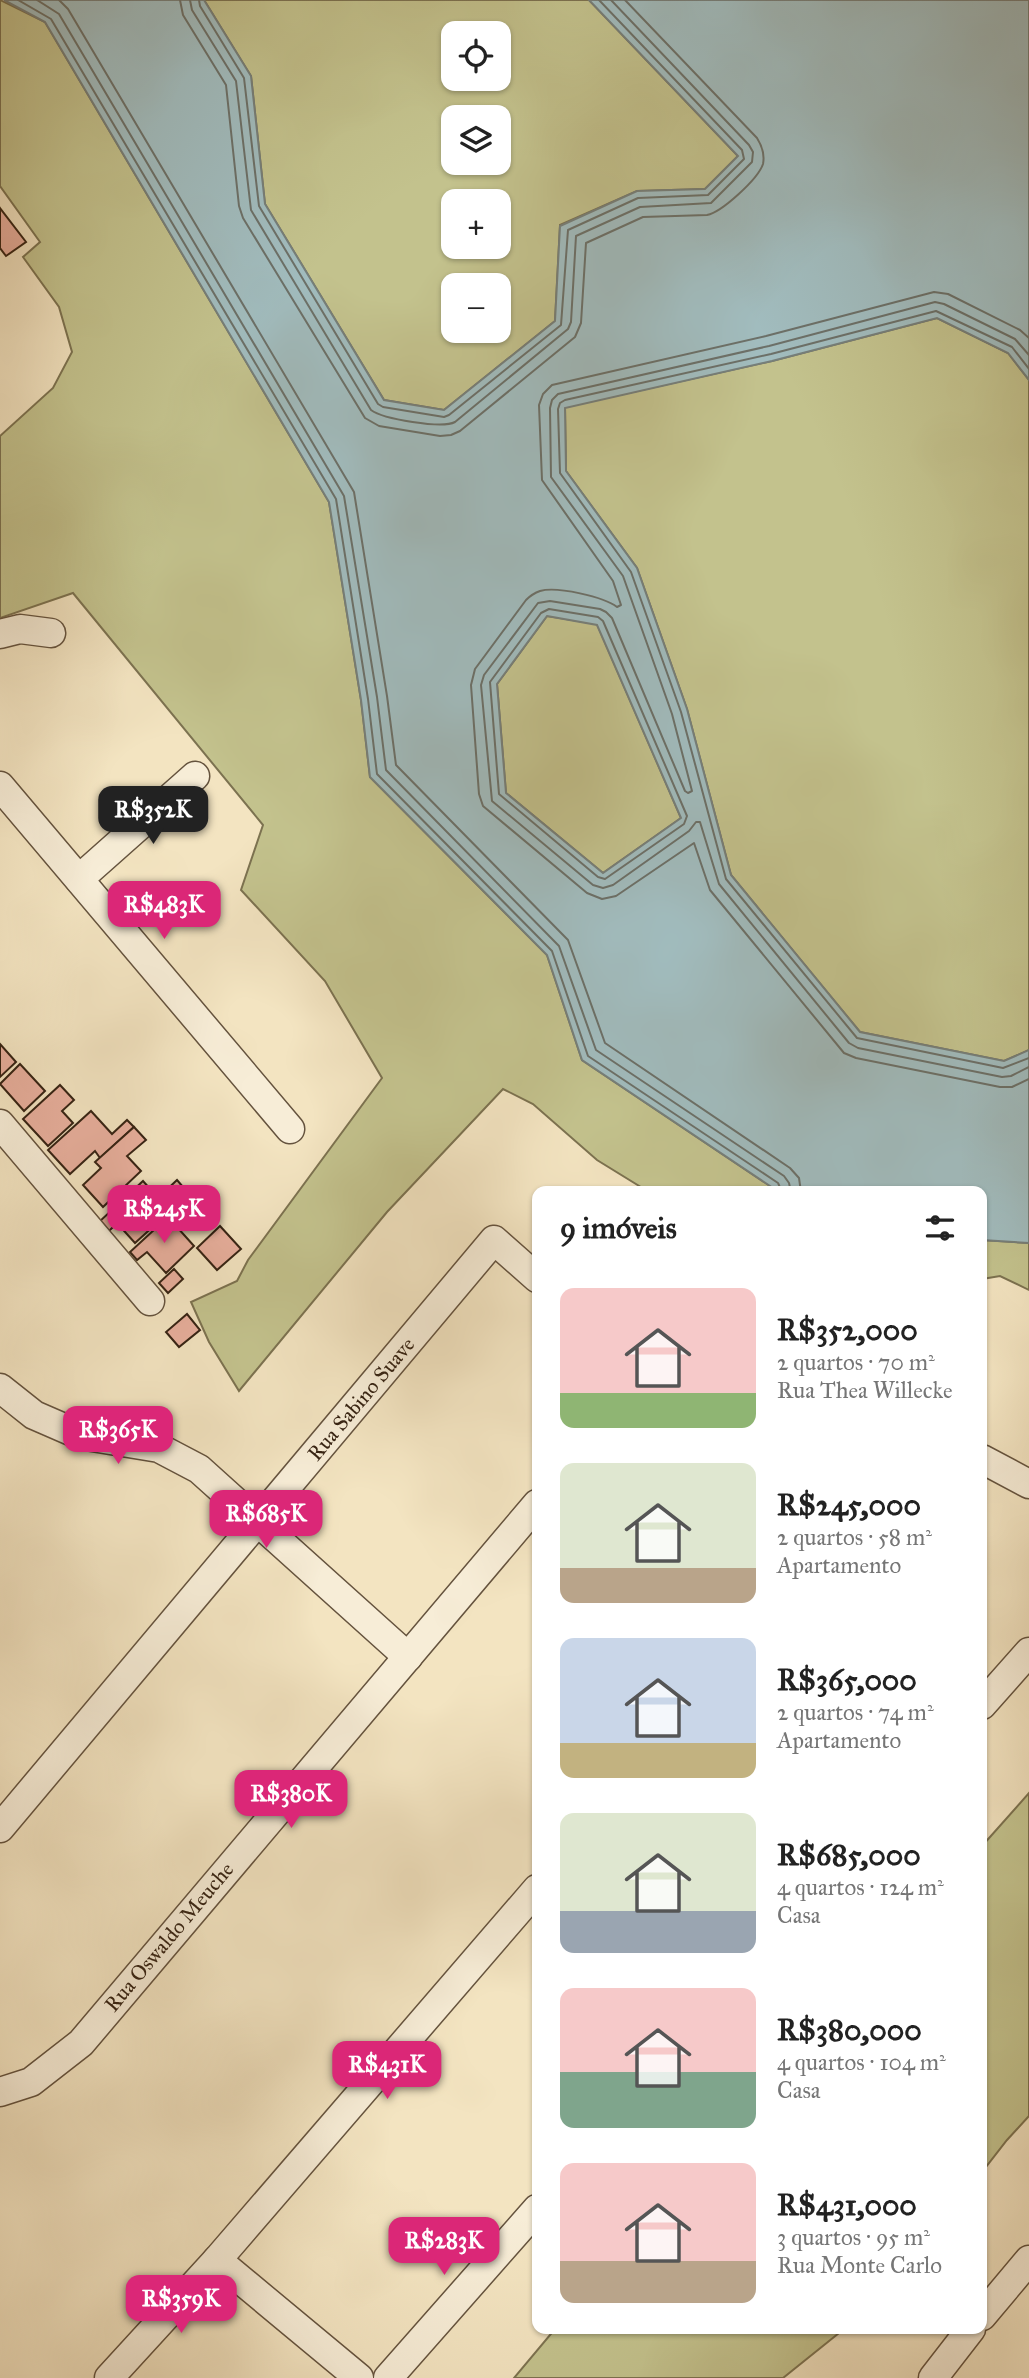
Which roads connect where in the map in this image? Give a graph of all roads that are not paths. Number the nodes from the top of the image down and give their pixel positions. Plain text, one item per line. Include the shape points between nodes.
1 (51, 633) dead end
2 (0, 634) edge
3 (195, 776) dead end
4 (0, 786) edge
5 (79, 879) junction
6 (0, 1124) edge
7 (290, 1129) dead end
8 (532, 1274) edge
9 (150, 1301) dead end
10 (0, 1388) edge
11 (987, 1462) edge
12 (1029, 1485) edge
13 (532, 1510) edge
14 (258, 1522) junction
15 (1029, 1652) edge
16 (408, 1657) junction
17 (987, 1699) edge
18 (0, 1828) edge
19 (532, 1895) edge
20 (0, 2092) edge
21 (532, 2215) edge
22 (217, 2260) junction
23 (1029, 2260) edge
24 (987, 2310) edge
25 (967, 2334) edge
26 (109, 2378) edge
27 (359, 2378) edge
28 (388, 2378) edge
29 (933, 2378) edge

1 - 2 street via 20,629
3 - 5 street
4 - 5 street
5 - 7 street
6 - 9 street
8 - 14 street, Rua Sabino Suave via 494,1240
10 - 14 street via 34,1415 80,1435 159,1448 199,1469
11 - 12 street
13 - 16 street, Rua Oswaldo Meuche
14 - 16 street
14 - 18 street, Rua Sabino Suave
15 - 17 street
16 - 20 street, Rua Oswaldo Meuche via 81,2043 31,2082
19 - 22 street
21 - 28 street
22 - 26 street
22 - 27 street
23 - 24 street
25 - 29 street

